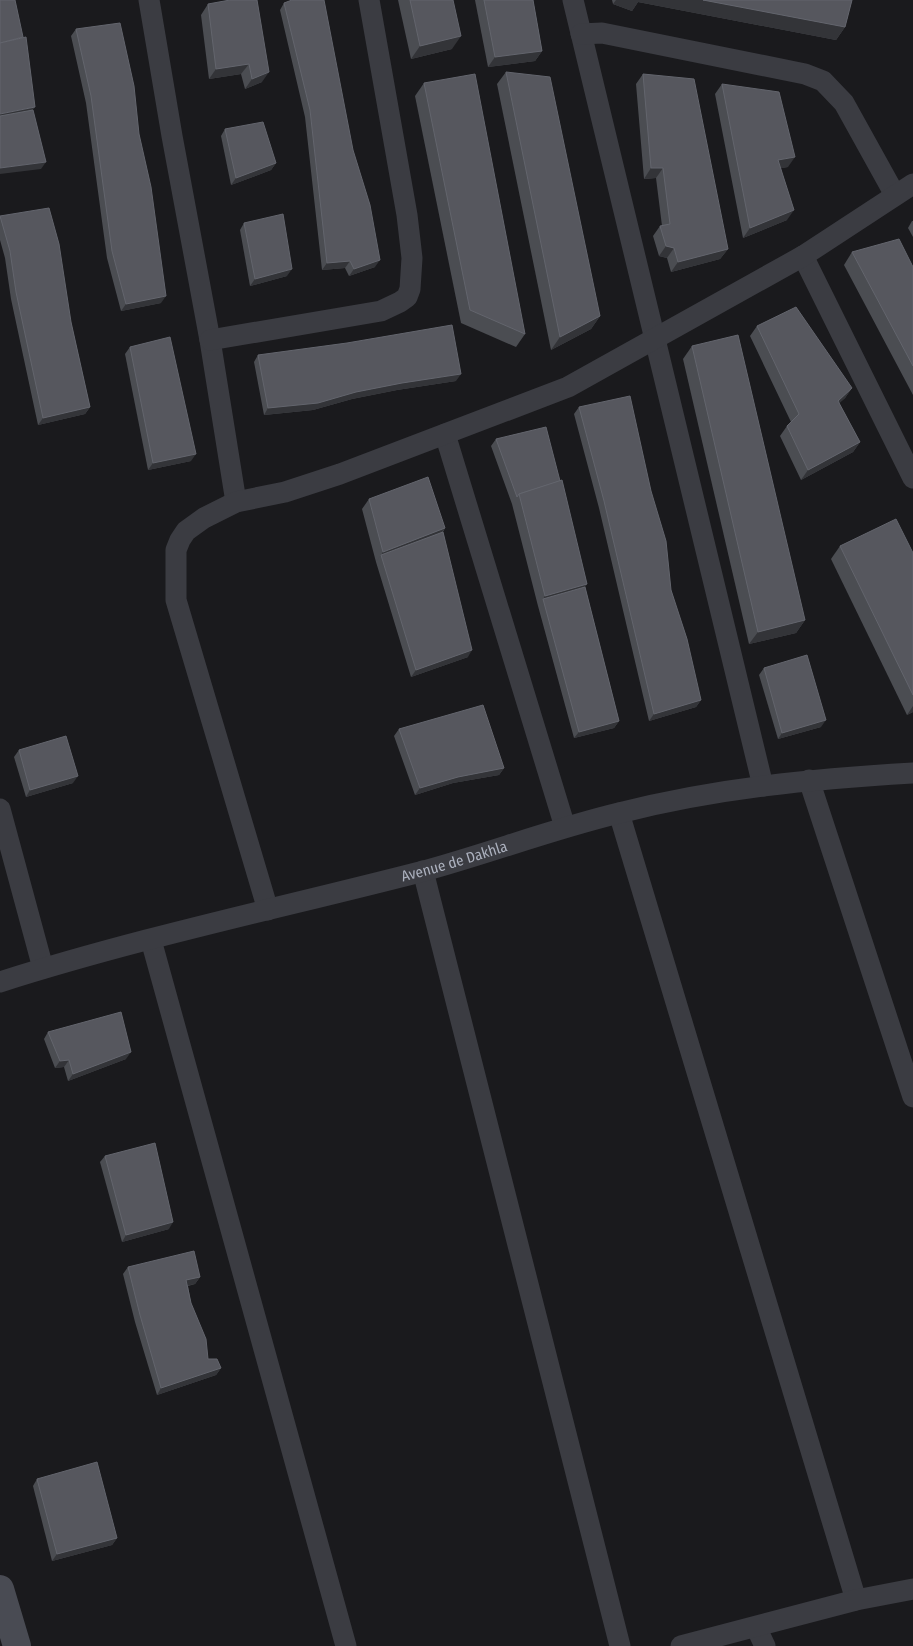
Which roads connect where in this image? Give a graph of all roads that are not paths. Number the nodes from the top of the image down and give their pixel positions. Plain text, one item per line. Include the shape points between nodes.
1 (149, 0) edge
2 (369, 0) edge
3 (573, 0) edge
4 (581, 34) junction
5 (913, 184) edge
6 (895, 195) junction
7 (803, 256) junction
8 (655, 338) junction
9 (210, 340) junction
10 (445, 434) junction
11 (913, 478) edge
12 (236, 502) junction
13 (913, 773) edge
14 (809, 780) junction
15 (763, 786) junction
16 (0, 809) edge
17 (619, 813) junction
18 (565, 827) junction
19 (423, 871) junction
20 (268, 910) junction
21 (151, 940) junction
22 (43, 968) junction
23 (0, 982) edge
24 (913, 1097) edge
25 (913, 1588) edge
26 (0, 1590) edge
27 (856, 1600) junction
28 (756, 1627) junction
29 (17, 1646) edge
30 (346, 1646) edge
31 (620, 1646) edge
32 (681, 1646) edge
33 (765, 1646) edge

1 - 9 street
2 - 9 street via 407,216 412,258 407,296 381,311
3 - 4 street
4 - 6 street via 602,33 805,74 823,81 844,102
4 - 8 street
5 - 6 street
6 - 7 street
7 - 8 street
7 - 11 street
8 - 10 street via 568,387
8 - 15 street
9 - 12 street
10 - 12 street via 340,474 284,492
10 - 18 street
12 - 20 street via 204,518 186,531 180,540 176,550 176,600
13 - 14 street, Avenue de Dakhla
14 - 15 street, Avenue de Dakhla
14 - 24 street
15 - 17 street, Avenue de Dakhla via 703,794
16 - 22 street
17 - 18 street, Avenue de Dakhla
17 - 27 street
18 - 19 street, Avenue de Dakhla
19 - 20 street, Avenue de Dakhla
19 - 31 street
20 - 21 street, Avenue de Dakhla
21 - 22 street, Avenue de Dakhla
21 - 30 street
22 - 23 street, Avenue de Dakhla
25 - 27 street
26 - 29 main road
27 - 28 street
28 - 32 street
28 - 33 street

